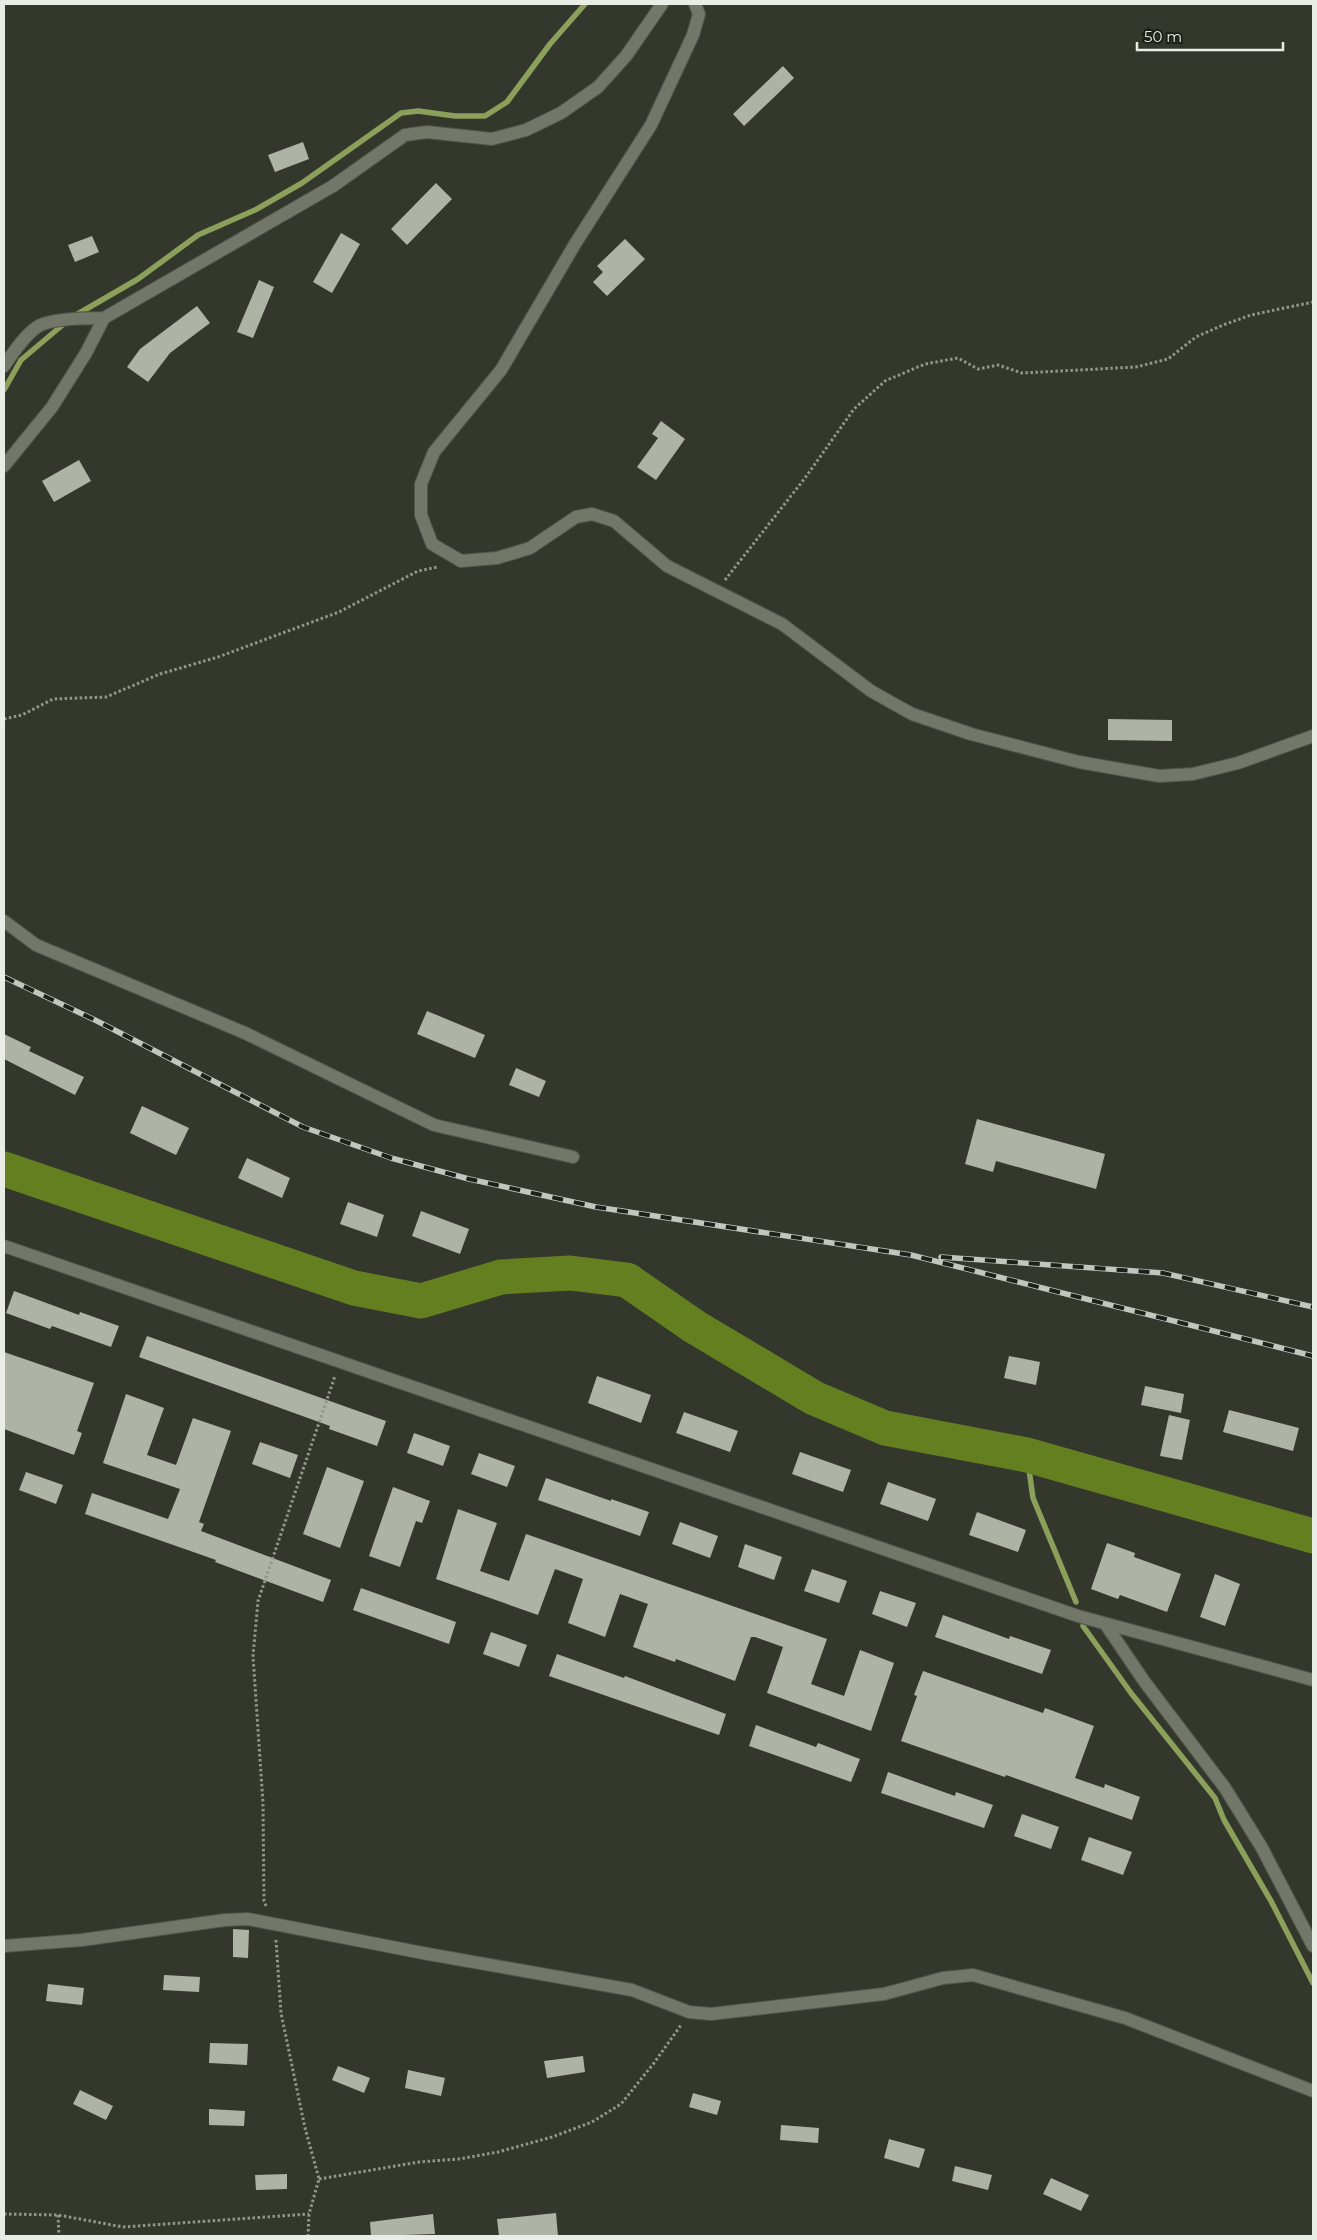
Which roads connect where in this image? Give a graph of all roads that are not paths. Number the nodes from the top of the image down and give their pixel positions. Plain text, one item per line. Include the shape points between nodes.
1 (662, 4) edge
2 (695, 4) edge
3 (104, 318) junction
4 (4, 366) edge
5 (4, 466) edge
6 (1313, 736) edge
7 (4, 921) edge
8 (573, 1157) dead end
9 (4, 1246) edge
10 (1106, 1625) junction
11 (1313, 1680) edge
12 (4, 1946) edge
13 (1313, 1946) edge
14 (1313, 2091) edge

1 - 3 street via 598,87 561,113 526,130 492,139 427,132 405,135 334,186
2 - 6 street via 699,14 693,35 651,125 575,244 501,370 434,452 421,484 420,515 432,544 461,561 497,558 530,548 576,517 592,514 614,521 667,566 782,624 871,691 912,714 971,734 1079,762 1159,776 1193,774 1238,763
3 - 4 street via 69,319 38,326
3 - 5 street via 52,407
7 - 8 street via 36,946 245,1033 434,1125
9 - 10 street
10 - 11 street
10 - 13 street via 1225,1788 1262,1848
12 - 14 street via 91,1939 248,1919 632,1990 689,2012 711,2014 884,1994 943,1978 973,1975 1125,2018

